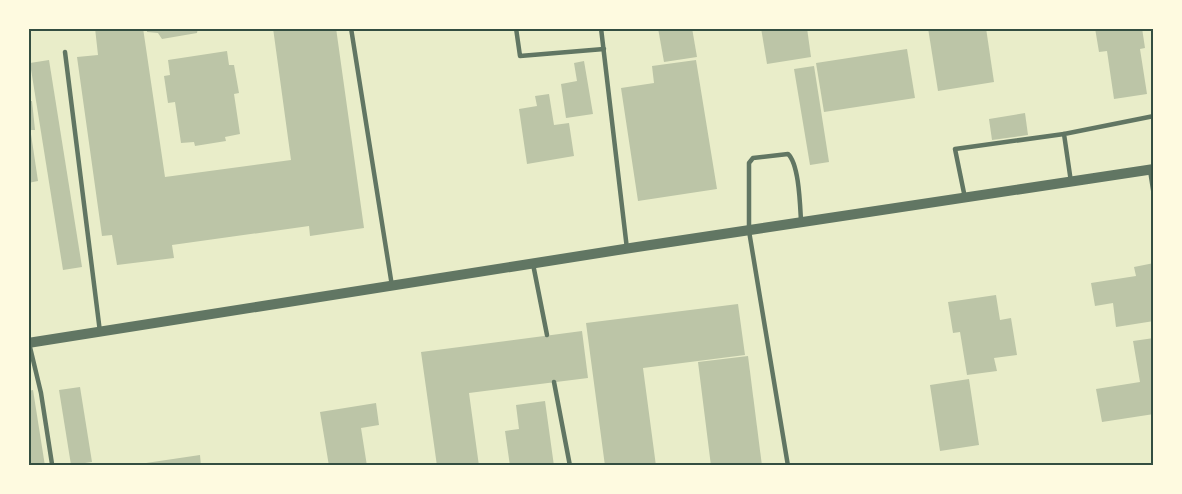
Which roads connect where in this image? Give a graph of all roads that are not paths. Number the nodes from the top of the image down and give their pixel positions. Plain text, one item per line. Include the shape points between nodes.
1 (351, 28) edge
2 (516, 28) edge
3 (602, 28) edge
4 (604, 49) junction
5 (65, 52) dead end
6 (1154, 116) edge
7 (1064, 134) junction
8 (1152, 170) edge
9 (1071, 182) junction
10 (1154, 196) edge
11 (965, 198) junction
12 (802, 223) junction
13 (749, 231) junction
14 (627, 249) junction
15 (533, 264) junction
16 (392, 286) junction
17 (100, 332) junction
18 (546, 335) dead end
19 (29, 343) edge
20 (554, 382) dead end
21 (52, 464) edge
22 (570, 465) edge
23 (788, 465) edge

1 - 16 lane
2 - 4 lane via 520,56
3 - 4 lane
4 - 14 lane
5 - 17 lane
6 - 7 lane
7 - 9 lane
7 - 11 lane via 955,149
8 - 9 street
8 - 10 lane
9 - 11 street
11 - 12 street
12 - 13 street
12 - 13 lane via 791,156 753,158 749,163
13 - 14 street
13 - 23 lane
14 - 15 street
15 - 16 street
15 - 18 lane
16 - 17 street
17 - 19 street
19 - 21 lane
20 - 22 lane

